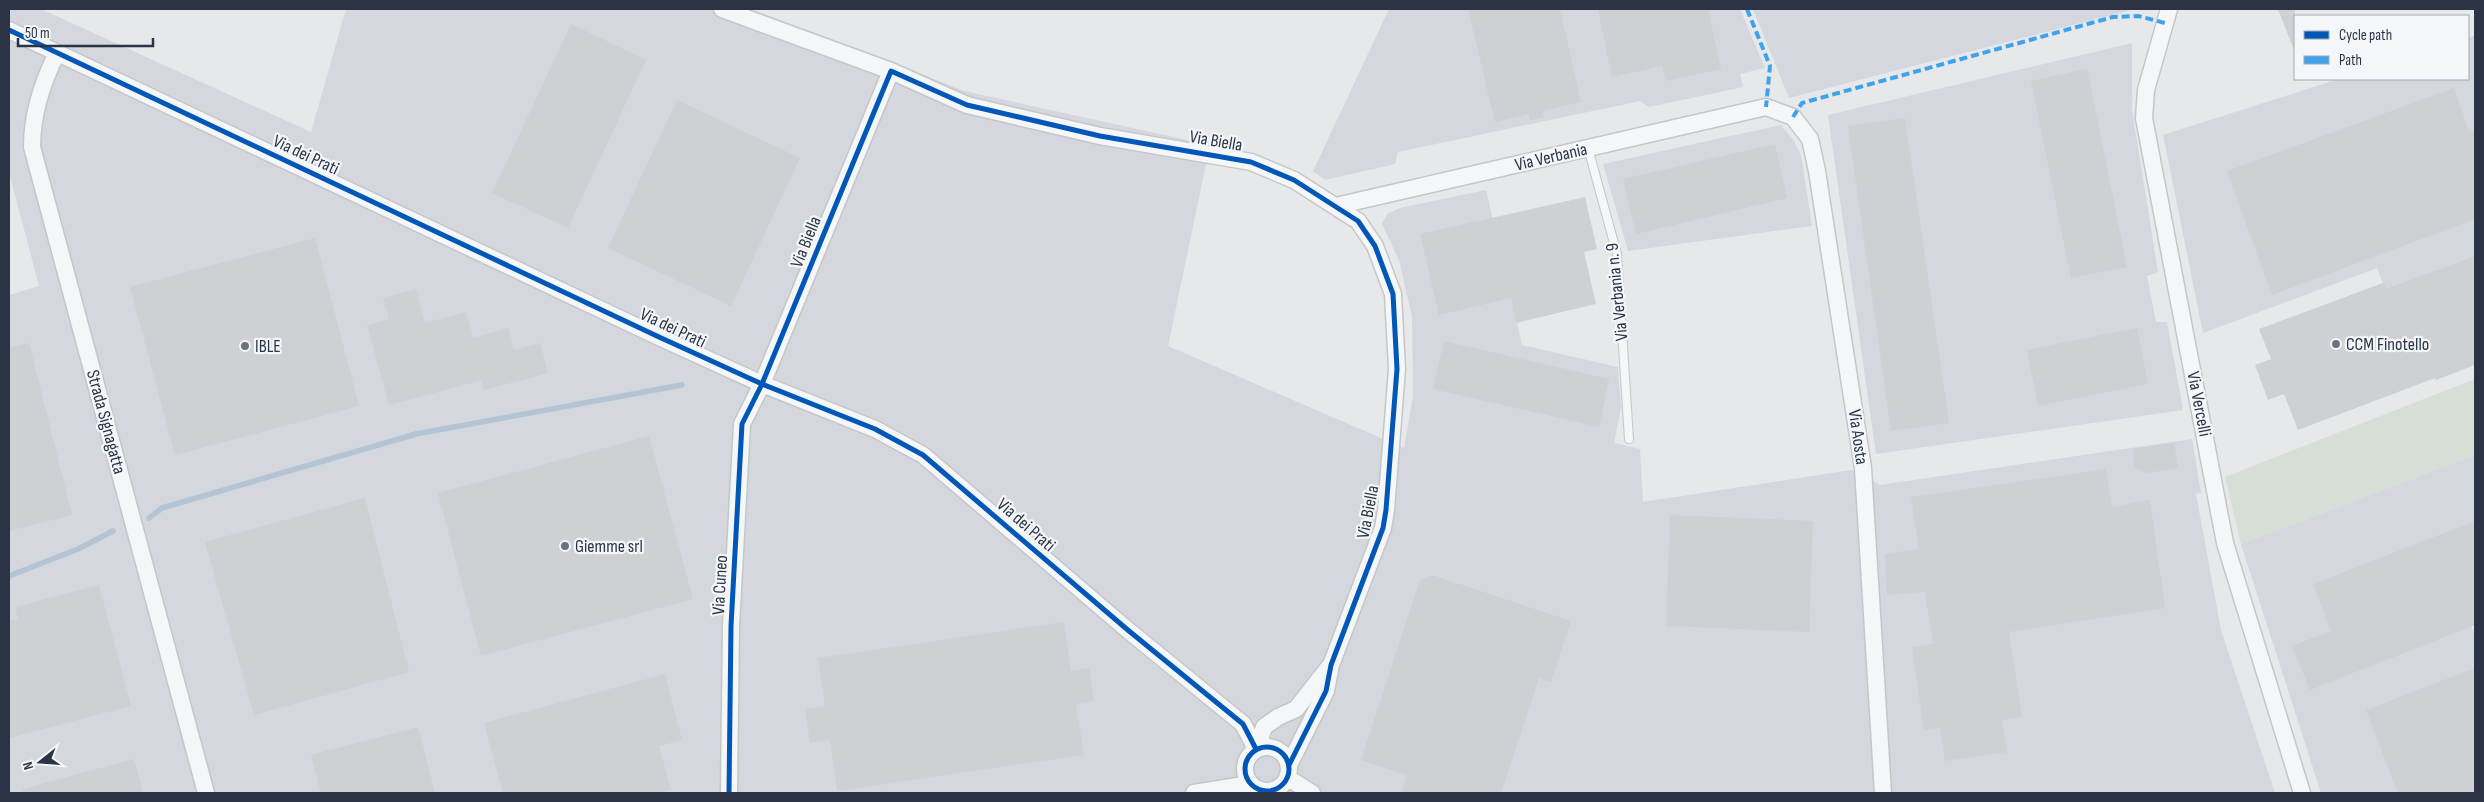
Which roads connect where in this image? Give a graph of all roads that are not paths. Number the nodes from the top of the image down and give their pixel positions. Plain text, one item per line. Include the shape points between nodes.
1 (722, 9) edge
2 (2169, 9) edge
3 (9, 30) edge
4 (57, 53) junction
5 (891, 71) junction
6 (1766, 107) joint
7 (1588, 148) junction
8 (1336, 206) junction
9 (762, 384) junction
10 (1628, 439) dead end
11 (1331, 665) junction
12 (1259, 748) junction
13 (1289, 771) junction
14 (1254, 789) edge
15 (206, 793) edge
16 (729, 793) edge
17 (1194, 793) edge
18 (1312, 793) edge
19 (1883, 793) edge
20 (2302, 793) edge

1 - 5 street
2 - 20 street, Via Vercelli via 2146,90 2144,118 2225,543
3 - 4 street, Via dei Prati
4 - 9 street, Via dei Prati
4 - 15 street, Strada Signagatta via 32,120 32,147
5 - 8 street, Via Biella via 967,105 1100,136 1252,162 1294,180
5 - 9 street, Via Biella
6 - 7 street, Via Verbania
6 - 19 street, Via Aosta via 1793,117 1810,139 1817,171 1863,468
7 - 8 street, Via Verbania
7 - 10 lane, Via Verbania n. 9 via 1617,254
8 - 11 street, Via Biella via 1358,221 1375,246 1393,294 1397,369 1383,528
9 - 12 street, Via dei Prati via 875,429 923,455 1243,724
9 - 16 street, Via Cuneo via 742,424 731,626
11 - 12 street, Via Biella via 1296,709 1264,727
11 - 13 street, Via Biella via 1326,691
12 - 13 street via 1276,748 1282,752
12 - 14 street via 1246,761 1246,777
13 - 14 street via 1278,789 1264,792
13 - 18 street
14 - 17 street

